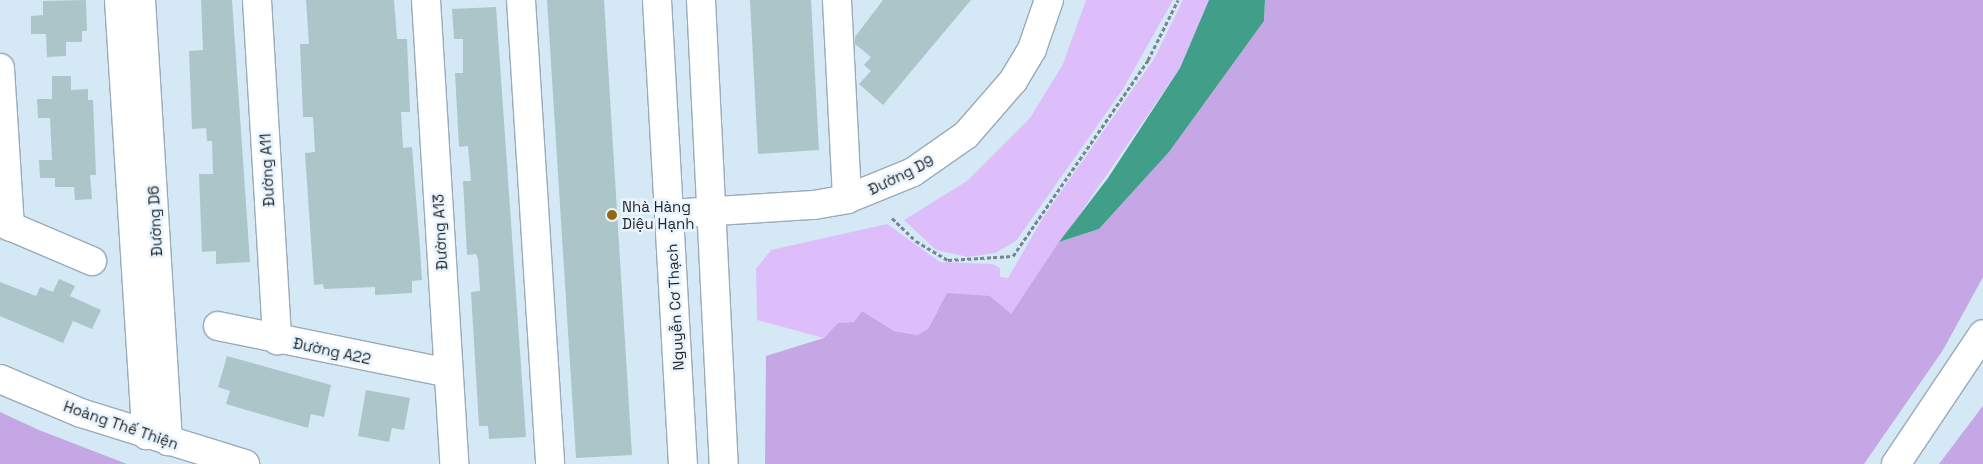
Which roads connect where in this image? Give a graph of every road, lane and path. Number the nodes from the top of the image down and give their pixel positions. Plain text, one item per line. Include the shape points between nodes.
1 (119, 0) edge
2 (141, 0) edge
3 (257, 0) edge
4 (426, 0) edge
5 (521, 0) edge
6 (657, 0) edge
7 (701, 0) edge
8 (1049, 0) edge
9 (1178, 0) edge
10 (841, 7) edge
11 (0, 68) edge
12 (847, 199) junction
13 (713, 212) junction
14 (669, 214) junction
15 (892, 218) dead end
16 (5, 225) edge
17 (92, 261) dead end
18 (218, 326) dead end
19 (1983, 334) edge
20 (277, 340) junction
21 (448, 373) junction
22 (0, 379) edge
23 (157, 438) junction
24 (245, 464) edge
25 (454, 464) edge
26 (550, 464) edge
27 (683, 464) edge
28 (724, 464) edge
29 (1896, 464) edge

1 - 23 street, Đường D6
2 - 23 street, Đường D6
3 - 20 street, Đường A11
4 - 21 street, Đường A13
5 - 26 street
6 - 14 street, Nguyễn Cơ Thạch
7 - 13 street
8 - 12 street, Đường D9 via 1032,49 988,114 935,160
9 - 15 path via 1142,68 1013,256 948,260 916,241
10 - 12 street
11 - 16 street
12 - 13 street, Đường D9 via 795,208
13 - 14 street, Đường D9
13 - 28 street
14 - 27 street, Nguyễn Cơ Thạch
16 - 17 street
18 - 20 street, Đường A22
19 - 29 street
20 - 21 street, Đường A22
21 - 25 street, Đường A13
22 - 23 street, Hoàng Thế Thiện
23 - 24 street, Hoàng Thế Thiện

